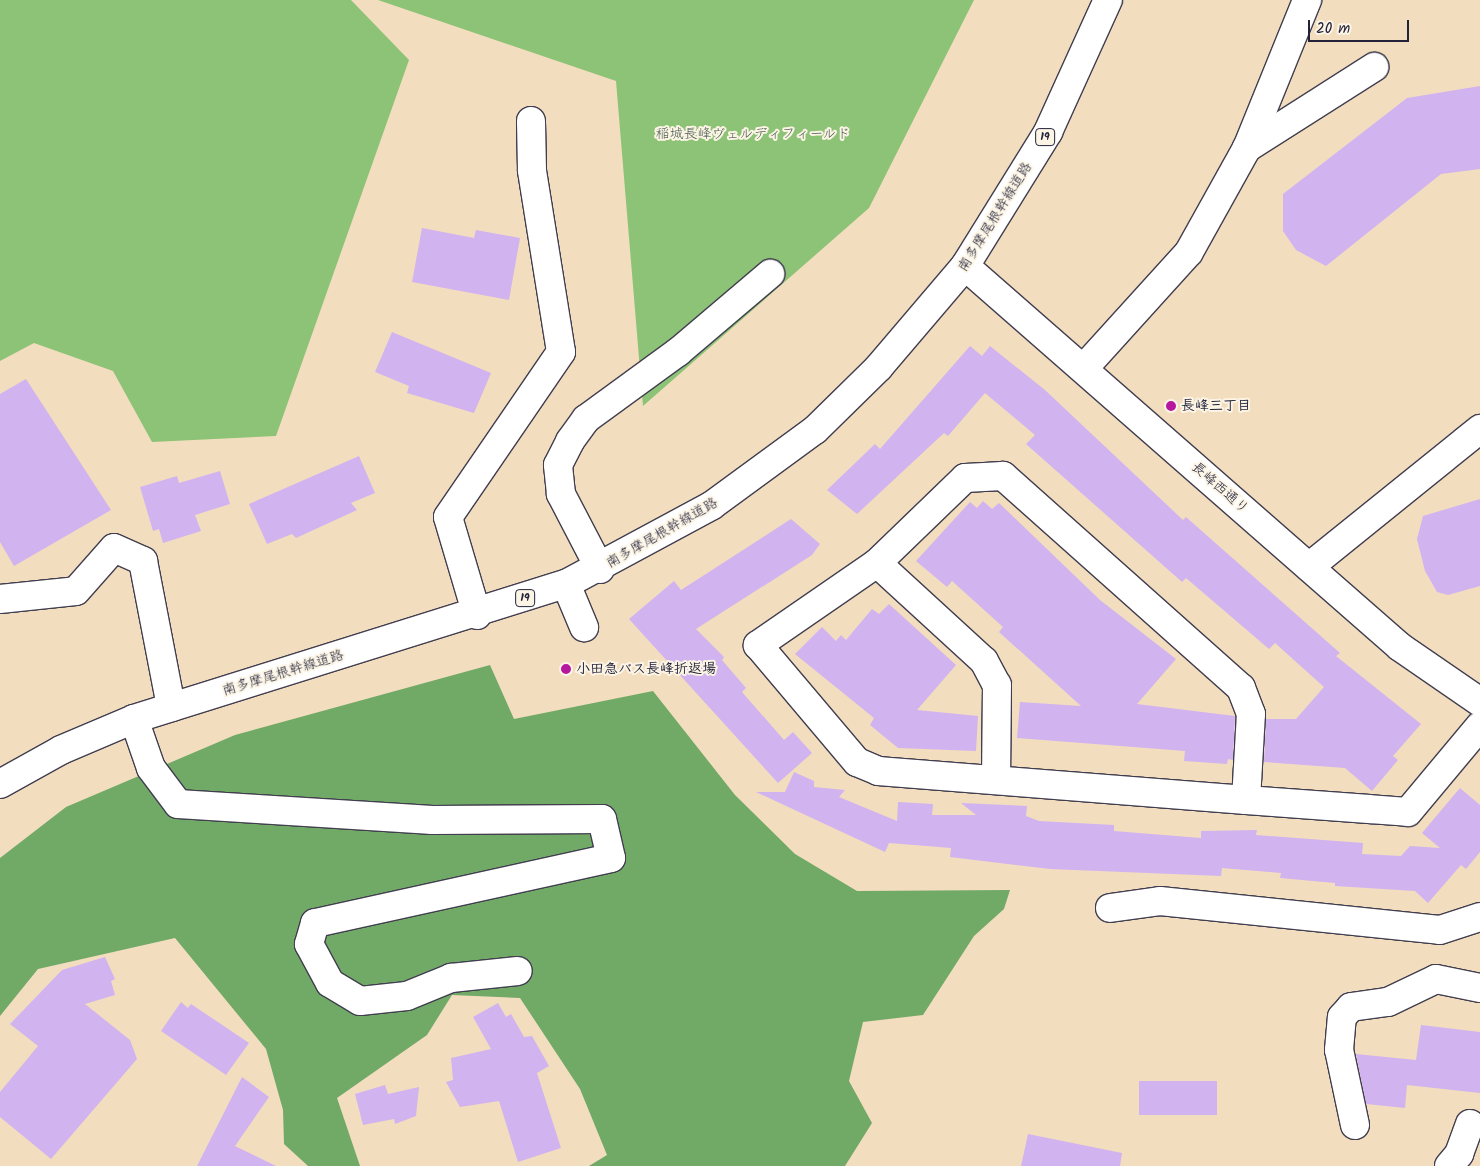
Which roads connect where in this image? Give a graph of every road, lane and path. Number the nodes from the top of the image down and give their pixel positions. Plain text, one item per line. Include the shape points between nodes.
1 (1108, 0) edge
2 (1307, 0) edge
3 (1374, 67) dead end
4 (531, 121) dead end
5 (1247, 148) junction
6 (965, 266) junction
7 (770, 274) dead end
8 (1084, 368) junction
9 (1480, 429) edge
10 (877, 563) junction
11 (1309, 567) junction
12 (600, 569) junction
13 (566, 584) junction
14 (0, 600) edge
15 (477, 615) junction
16 (584, 627) dead end
17 (1480, 702) edge
18 (171, 707) junction
19 (134, 719) junction
20 (1480, 726) edge
21 (996, 780) junction
22 (0, 784) edge
23 (1246, 800) junction
24 (1110, 908) dead end
25 (1480, 917) edge
26 (518, 971) dead end
27 (1480, 988) edge
28 (1470, 1124) dead end
29 (1355, 1125) dead end
30 (1449, 1166) edge

1 - 6 street, 南多摩尾根幹線道路 / 19 via 1048,132
2 - 5 street
3 - 5 street
4 - 15 street via 532,170 561,352 448,517
5 - 8 street via 1189,252
6 - 8 street, 長峰西通り
6 - 12 street, 南多摩尾根幹線道路 / 19 via 879,367 815,430 712,506
7 - 12 street via 678,352 586,419 570,441 558,466 561,494
8 - 11 street, 長峰西通り
9 - 11 street
10 - 21 street via 984,661 997,685
10 - 21 street via 758,645 858,762 878,771
10 - 23 street via 965,478 1004,476 1241,688 1251,714
11 - 17 street, 長峰西通り via 1400,647
12 - 13 street, 南多摩尾根幹線道路 / 19
13 - 15 street, 南多摩尾根幹線道路 / 19
13 - 16 street
14 - 18 street via 76,591 114,548 143,561
15 - 18 street, 南多摩尾根幹線道路 / 19
18 - 19 street, 南多摩尾根幹線道路 / 19
19 - 22 street, 南多摩尾根幹線道路 / 19 via 61,750
19 - 26 street via 151,768 178,804 432,820 602,819 611,858 316,924 309,944 330,983 360,1001 407,996 451,978
20 - 23 street via 1408,812
21 - 23 street
24 - 25 street via 1160,901 1440,930
27 - 29 street via 1436,979 1388,1002 1351,1007 1342,1017 1339,1050
28 - 30 street via 1459,1154

